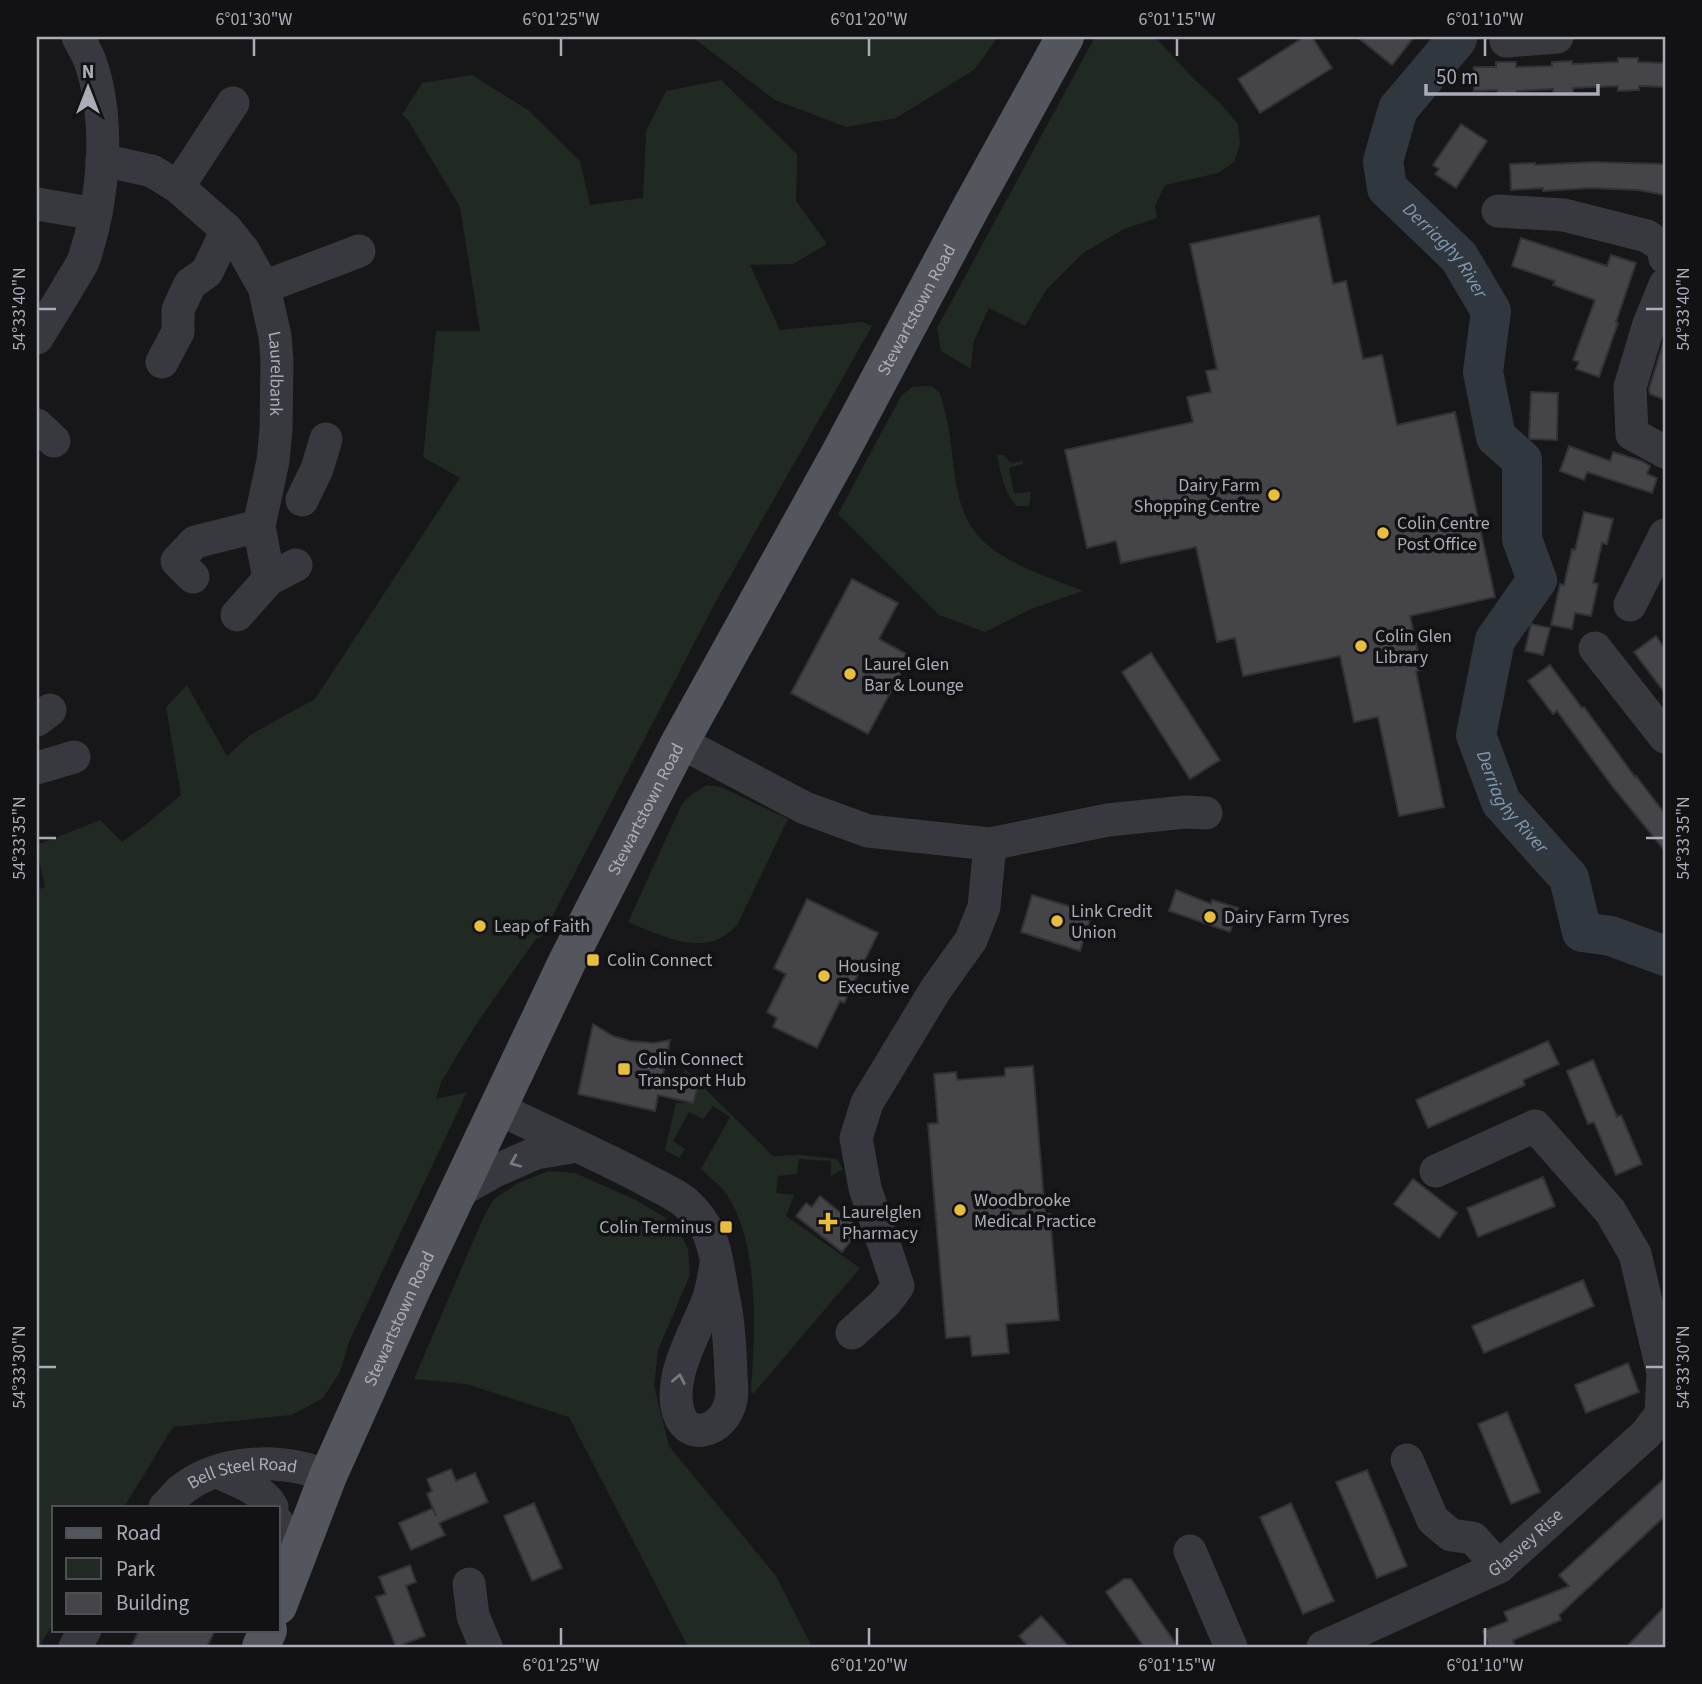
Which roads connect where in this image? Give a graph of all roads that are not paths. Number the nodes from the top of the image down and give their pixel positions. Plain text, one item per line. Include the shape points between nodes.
1 (78, 37) edge
2 (1065, 37) edge
3 (1558, 37) edge
4 (1506, 41) dead end
5 (233, 103) dead end
6 (102, 160) junction
7 (178, 187) junction
8 (37, 204) edge
9 (1498, 211) dead end
10 (96, 215) junction
11 (227, 230) junction
12 (359, 251) dead end
13 (1665, 258) edge
14 (1665, 285) edge
15 (264, 287) junction
16 (47, 301) edge
17 (37, 338) edge
18 (162, 362) dead end
19 (1665, 452) edge
20 (273, 461) junction
21 (302, 500) dead end
22 (259, 526) junction
23 (1665, 535) edge
24 (193, 577) dead end
25 (1630, 605) dead end
26 (236, 615) dead end
27 (1595, 648) dead end
28 (1665, 737) edge
29 (680, 742) junction
30 (74, 757) dead end
31 (37, 768) edge
32 (1206, 813) dead end
33 (990, 844) junction
34 (497, 1108) junction
35 (577, 1146) junction
36 (1436, 1171) dead end
37 (458, 1192) junction
38 (716, 1264) dead end
39 (852, 1332) dead end
40 (1664, 1372) edge
41 (1407, 1460) dead end
42 (217, 1472) junction
43 (328, 1476) junction
44 (166, 1506) edge
45 (271, 1506) edge
46 (280, 1528) edge
47 (1190, 1551) dead end
48 (295, 1565) junction
49 (1499, 1567) junction
50 (469, 1584) dead end
51 (280, 1601) edge
52 (486, 1647) edge
53 (1231, 1647) edge
54 (1323, 1647) edge

1 - 6 street via 98,94
2 - 29 main road, Stewartstown Road
3 - 4 street
5 - 7 street
6 - 7 street, Laurelbank via 152,171
6 - 10 street
7 - 11 street, Laurelbank
8 - 10 street
9 - 13 street via 1563,215 1647,236 1662,246
10 - 16 street via 83,261
11 - 15 street, Laurelbank
11 - 18 street via 207,272 190,284 178,310 178,332
12 - 15 street
14 - 19 street via 1630,387 1632,434
15 - 20 street, Laurelbank via 277,360
16 - 17 street
20 - 21 street via 321,454
20 - 22 street, Laurelbank
22 - 24 street via 195,542 177,561
22 - 26 street, Laurelbank via 282,572
23 - 25 street
27 - 28 street
29 - 33 street via 805,808 868,831
29 - 34 main road, Stewartstown Road
30 - 31 street
32 - 33 street via 1108,820
33 - 39 street via 984,908 971,940 867,1103 856,1138 865,1188 898,1286
34 - 35 street
34 - 37 main road, Stewartstown Road
35 -> 37 street via 537,1153
35 - 38 street via 690,1206 707,1229
36 - 40 street, Glasvey Rise via 1535,1126 1610,1211 1635,1254
37 - 43 main road, Stewartstown Road
40 - 49 street, Glasvey Rise via 1661,1414 1646,1434
41 - 49 street via 1433,1520 1451,1535 1473,1538
42 - 43 street, Bell Steel Road via 262,1463
42 - 44 street, Bell Steel Road via 180,1491
42 - 45 street via 246,1485
43 - 48 main road, Stewartstown Road
46 - 48 street
47 - 53 street
48 - 51 main road, Stewartstown Road
49 - 54 street, Glasvey Rise
50 - 52 street via 473,1616

